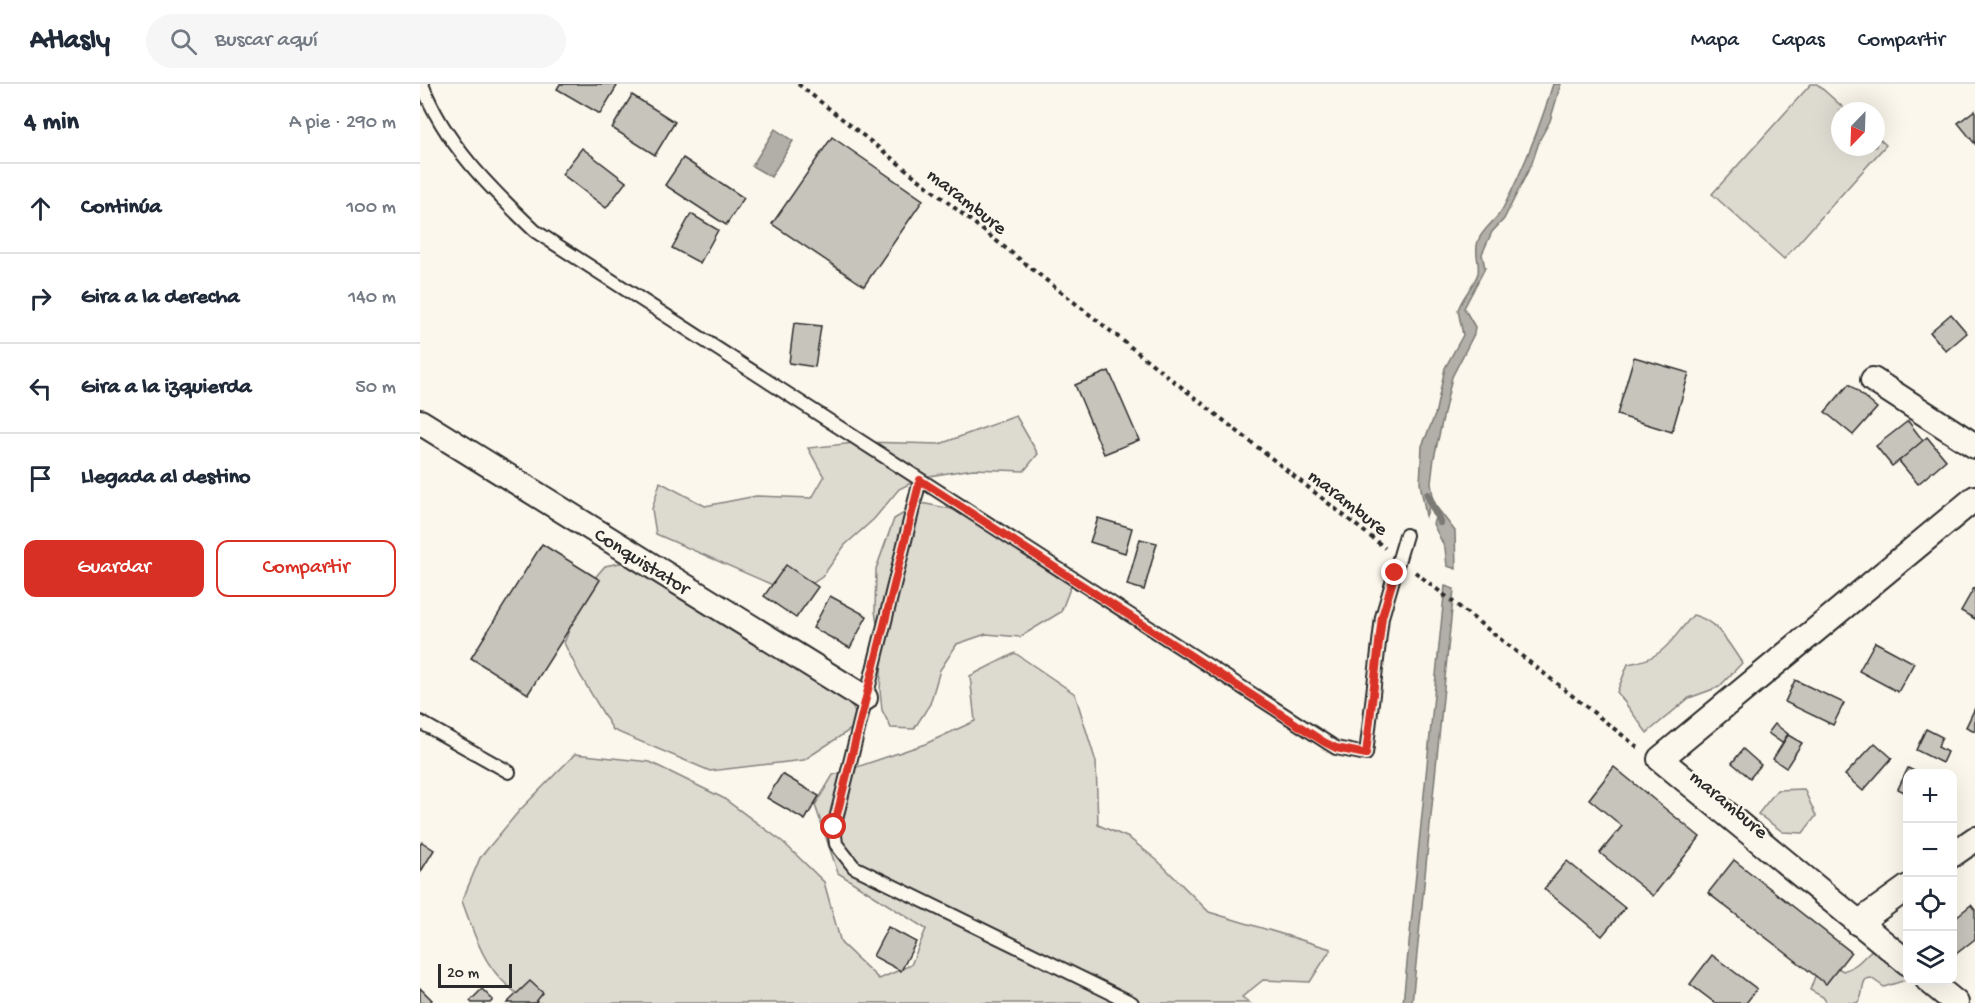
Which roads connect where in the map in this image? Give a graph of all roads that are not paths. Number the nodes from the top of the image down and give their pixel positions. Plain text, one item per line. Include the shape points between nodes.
1 (422, 84) edge
2 (1872, 380) dead end
3 (420, 422) edge
4 (1975, 446) edge
5 (920, 480) junction
6 (1975, 498) edge
7 (1406, 535) dead end
8 (866, 698) junction
9 (420, 722) edge
10 (509, 772) dead end
11 (1975, 839) edge
12 (1957, 852) edge
13 (1903, 891) edge
14 (1858, 923) junction
15 (1903, 959) edge
16 (1933, 985) edge
17 (1132, 1003) edge
18 (1956, 1003) edge

1 - 5 lane via 429,104 481,180 535,231
2 - 4 street
3 - 8 street, Conquistator
5 - 7 lane via 1324,742 1366,754 1382,617
5 - 8 lane
6 - 14 street via 1660,759
8 - 17 lane via 834,827 836,844 843,856 854,867
9 - 10 lane
11 - 12 street
13 - 14 street
14 - 15 street
16 - 18 street

